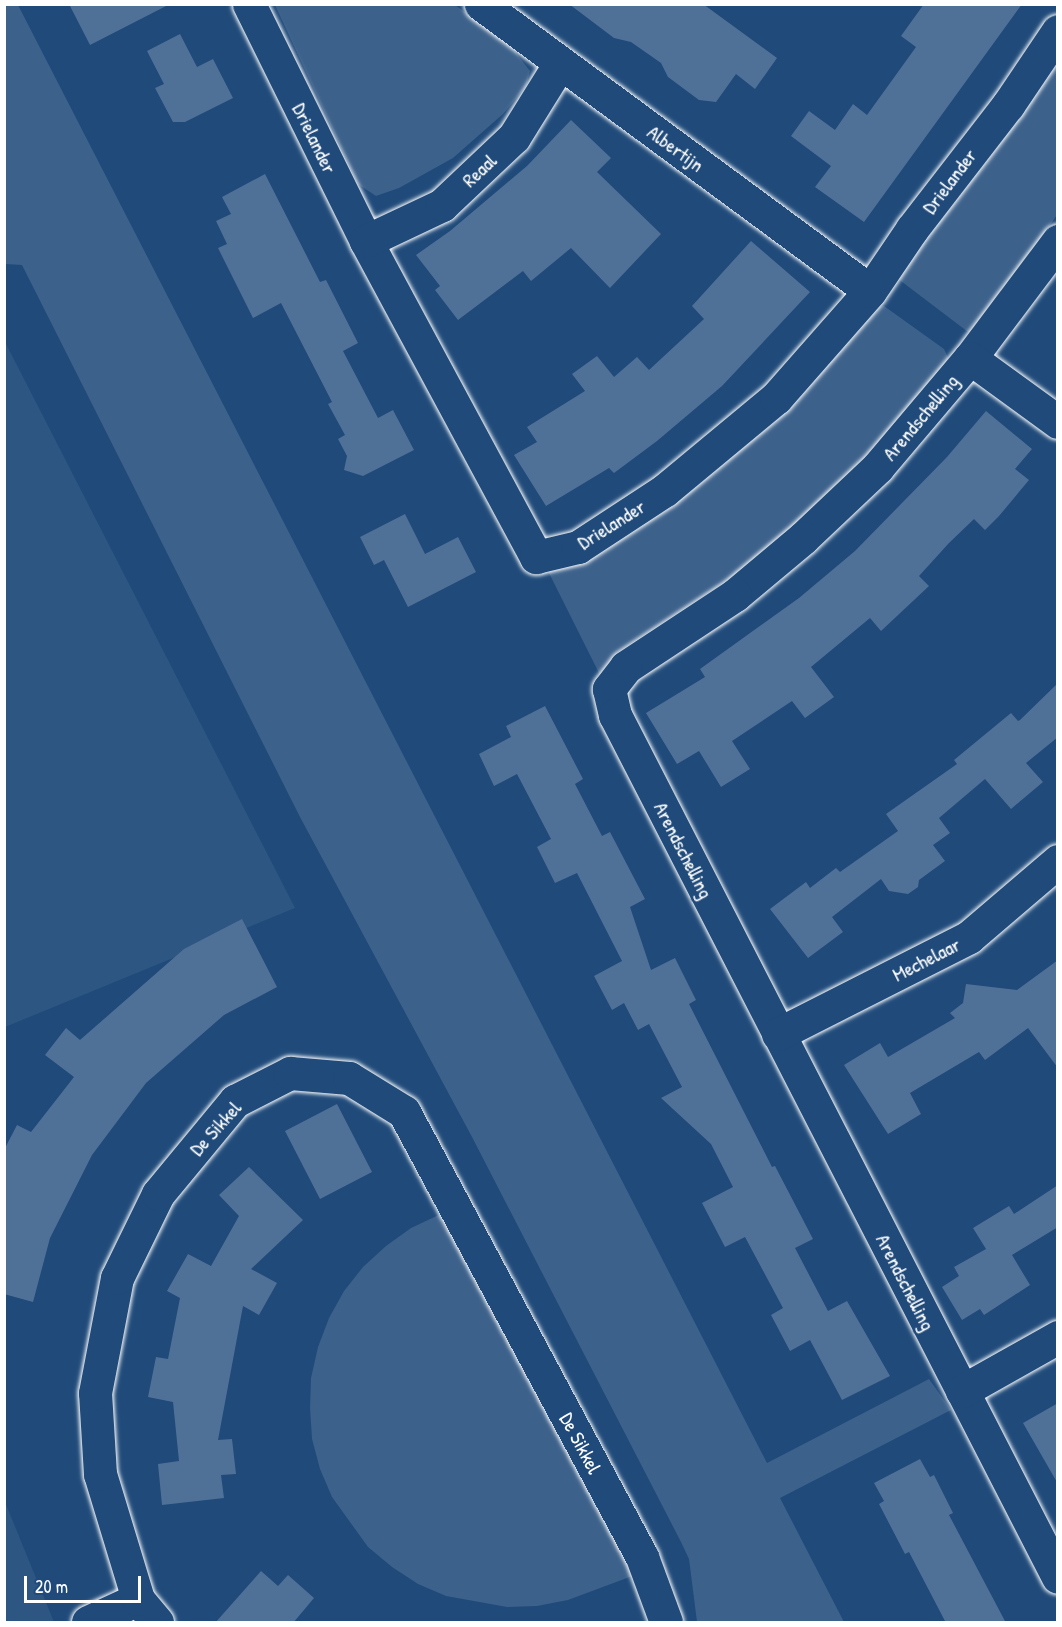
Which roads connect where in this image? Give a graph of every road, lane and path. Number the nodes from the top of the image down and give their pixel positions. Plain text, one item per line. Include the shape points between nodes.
1 (249, 4) edge
2 (481, 4) edge
3 (1058, 31) edge
4 (560, 63) junction
5 (366, 241) junction
6 (1058, 241) edge
7 (870, 291) junction
8 (970, 358) junction
9 (1058, 422) edge
10 (1058, 861) edge
11 (778, 1034) junction
12 (1058, 1337) edge
13 (962, 1391) junction
14 (1058, 1577) edge
15 (148, 1611) edge
16 (88, 1623) edge
17 (666, 1623) edge

1 - 5 street, Drielander
2 - 4 street, Albertijn
3 - 7 street, Drielander
4 - 5 street, Reaal via 514,137 442,206
4 - 7 street, Albertijn
5 - 7 street, Drielander via 536,557 578,548 665,490 776,398
6 - 8 street, Arendschelling
8 - 9 street
8 - 11 street, Arendschelling via 878,467 803,538 735,596 626,667 609,689 615,715
10 - 11 street, Mechelaar via 969,937
11 - 13 street, Arendschelling
12 - 13 street
13 - 14 street, Arendschelling
15 - 16 street
15 - 17 street, De Sikkel via 100,1474 95,1393 117,1278 158,1194 234,1101 290,1073 349,1078 404,1112 642,1557

